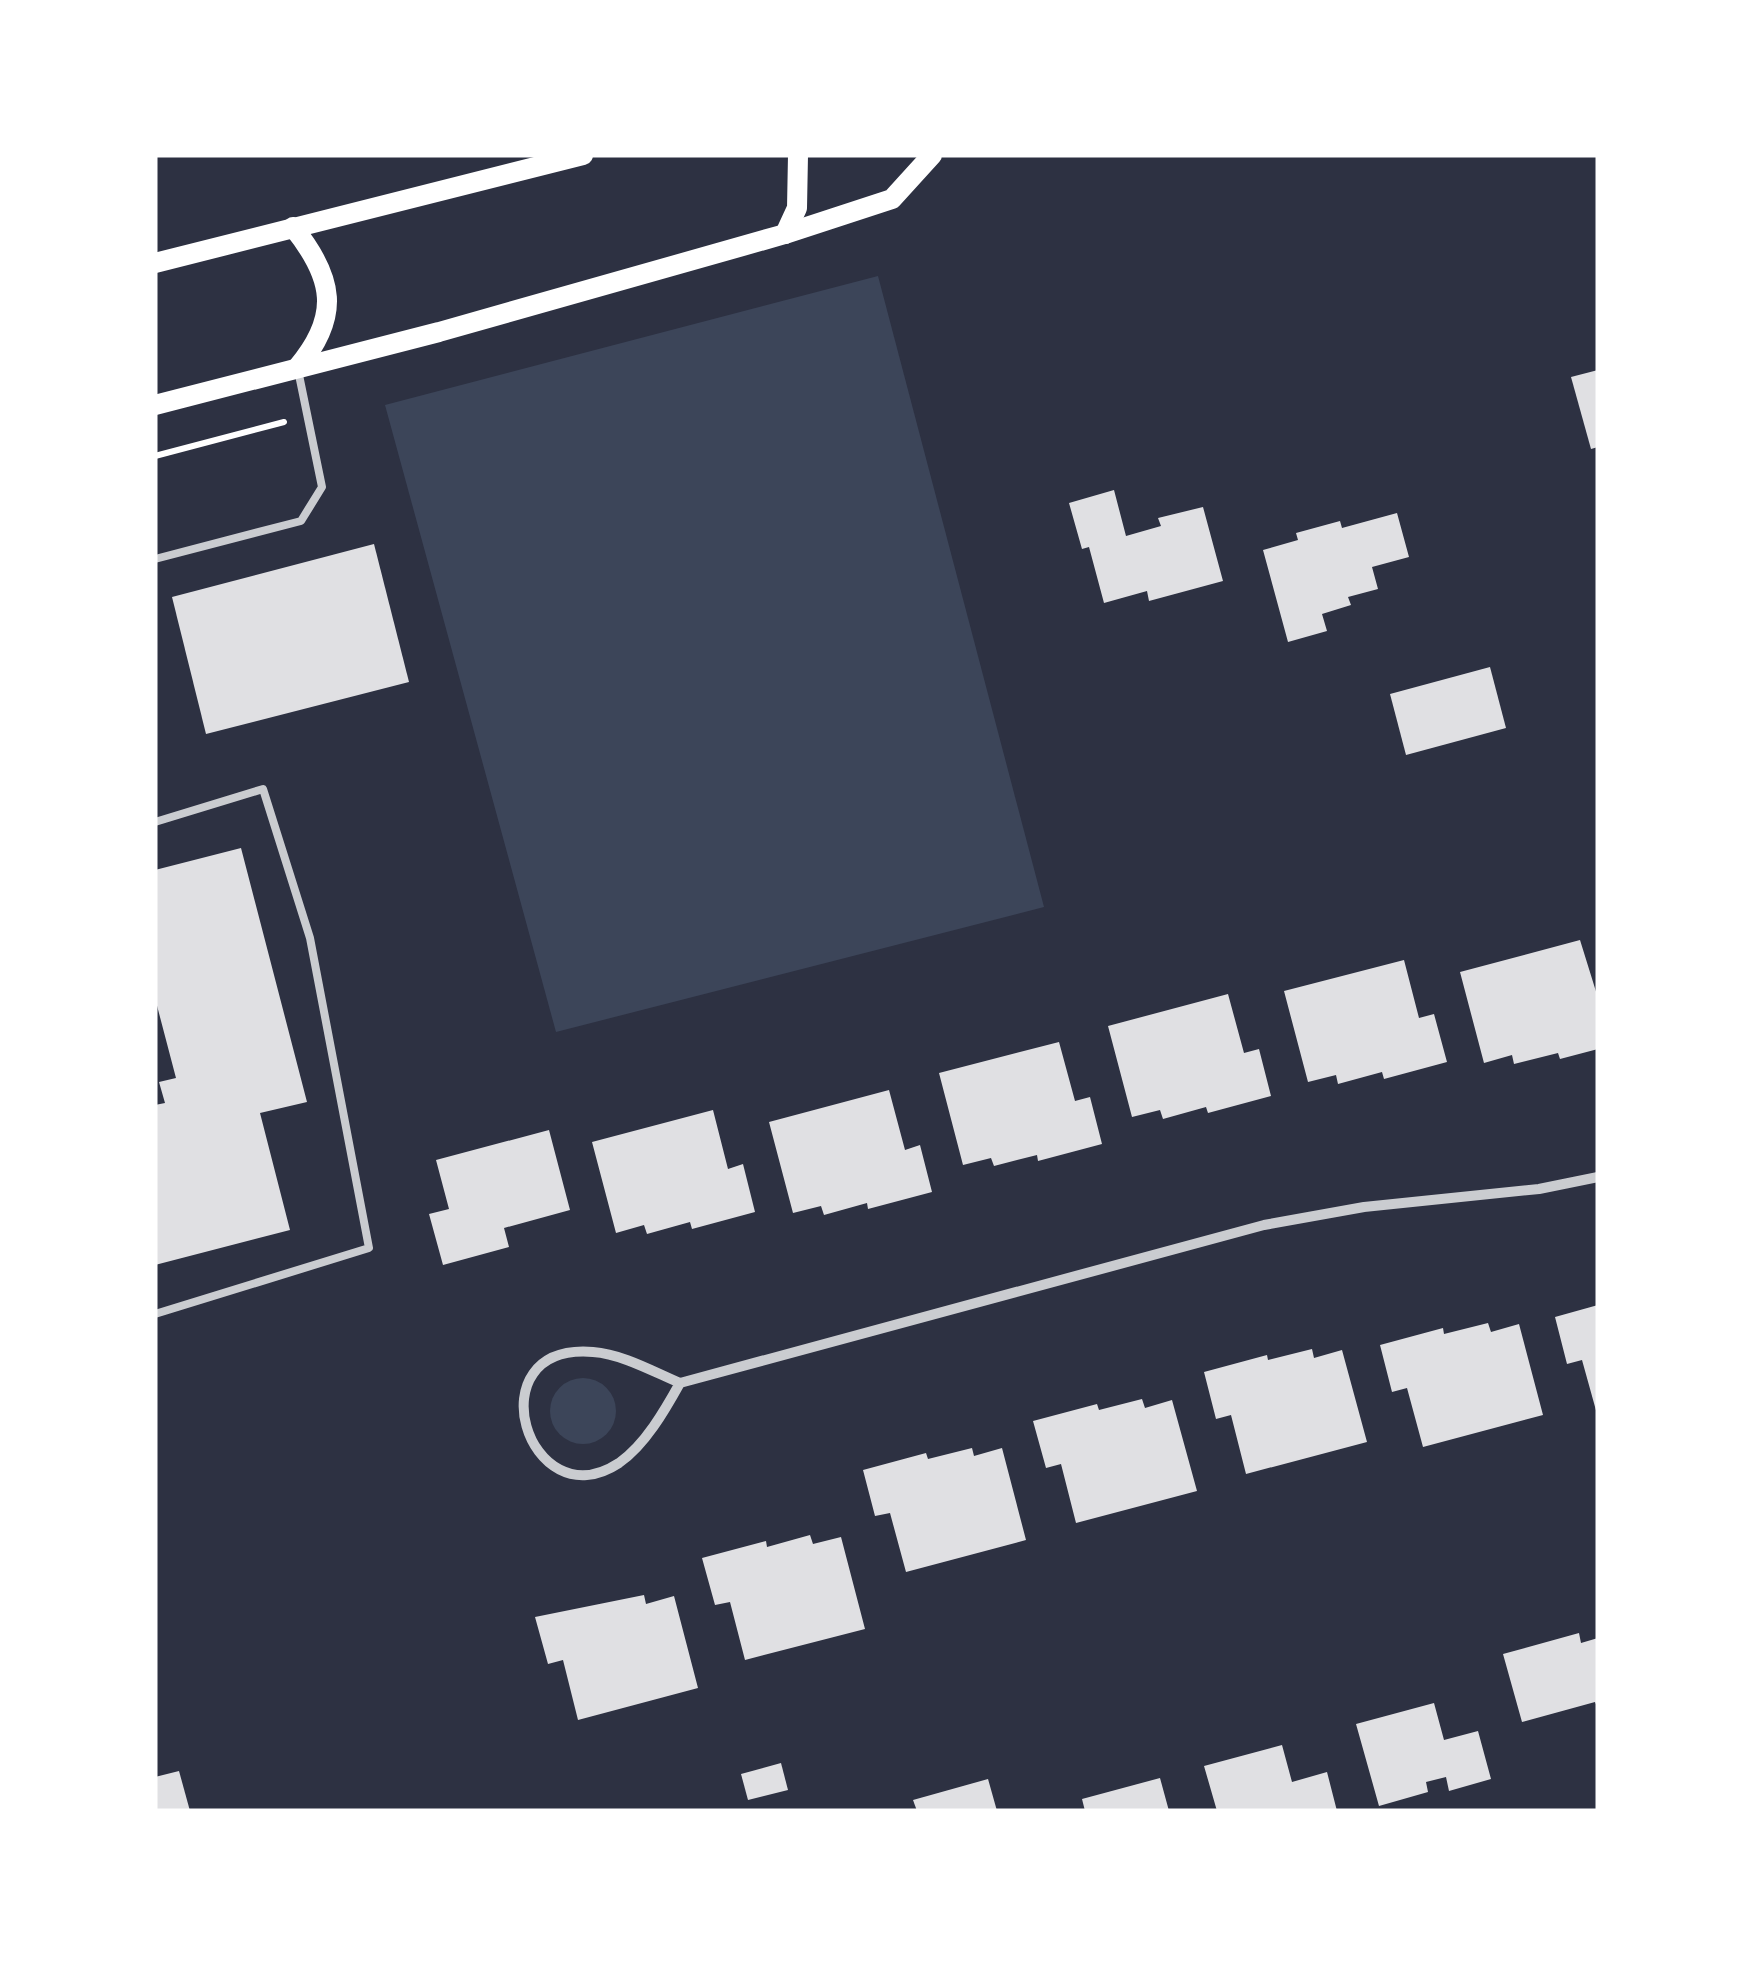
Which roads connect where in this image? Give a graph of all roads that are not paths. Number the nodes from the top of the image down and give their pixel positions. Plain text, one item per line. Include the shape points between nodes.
1 (583, 155) edge
2 (798, 155) edge
3 (932, 155) edge
4 (292, 227) junction
5 (784, 234) junction
6 (155, 264) edge
7 (297, 368) junction
8 (155, 405) edge
9 (155, 559) edge
10 (155, 822) edge
11 (1598, 1176) edge
12 (155, 1314) edge
13 (680, 1384) junction

1 - 4 main road
2 - 5 main road via 799,197
3 - 5 main road via 892,199
4 - 6 main road
4 - 7 main road via 321,268 328,292 317,344
5 - 7 main road
7 - 8 main road
7 - 9 lane via 322,487 301,521
10 - 12 lane via 263,789 310,938 369,1248
11 - 13 street via 1264,1224
13 - 13 street via 618,1358 567,1354 543,1366 525,1387 525,1430 534,1449 557,1468 603,1470 635,1448

